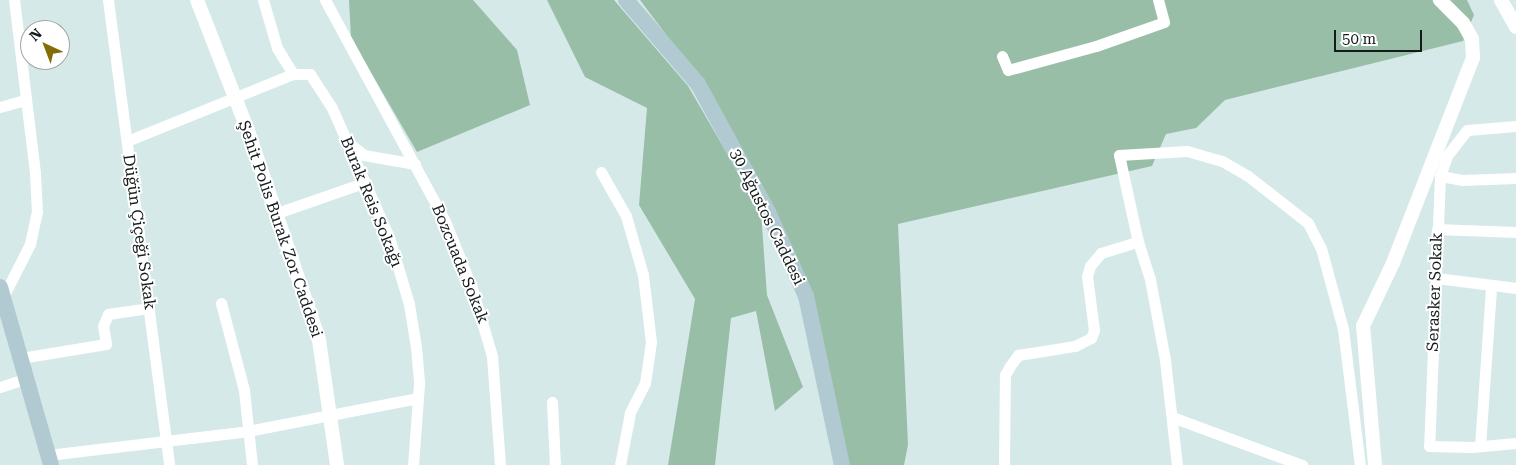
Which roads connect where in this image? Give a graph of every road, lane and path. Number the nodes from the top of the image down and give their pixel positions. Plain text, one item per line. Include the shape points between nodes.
1 (14, 0) edge
2 (108, 0) edge
3 (197, 0) edge
4 (263, 0) edge
5 (325, 0) edge
6 (626, 0) edge
7 (1158, 0) edge
8 (1440, 0) edge
9 (1501, 0) edge
10 (1516, 26) edge
11 (1002, 56) dead end
12 (292, 74) junction
13 (234, 98) junction
14 (24, 100) junction
15 (0, 107) edge
16 (1516, 126) edge
17 (127, 141) junction
18 (348, 143) junction
19 (415, 164) junction
20 (601, 172) dead end
21 (1440, 176) junction
22 (1516, 178) edge
23 (366, 182) junction
24 (277, 213) junction
25 (1437, 229) junction
26 (1516, 232) edge
27 (1138, 242) junction
28 (1436, 278) junction
29 (1491, 287) junction
30 (1516, 288) edge
31 (2, 292) edge
32 (221, 303) dead end
33 (149, 308) junction
34 (21, 358) junction
35 (27, 378) junction
36 (0, 387) edge
37 (418, 398) junction
38 (552, 402) dead end
39 (331, 415) junction
40 (1172, 417) junction
41 (248, 431) junction
42 (166, 439) junction
43 (1516, 443) edge
44 (1480, 446) junction
45 (50, 460) edge
46 (170, 465) edge
47 (252, 465) edge
48 (337, 465) edge
49 (413, 465) edge
50 (500, 465) edge
51 (555, 465) edge
52 (620, 465) edge
53 (842, 465) edge
54 (1004, 465) edge
55 (1177, 465) edge
56 (1302, 465) edge
57 (1360, 465) edge
58 (1375, 465) edge

1 - 14 street via 22,48
2 - 17 street, Düğün Çiçeği Sokak
3 - 13 street, Şehit Polis Burak Zor Caddesi
4 - 12 street via 277,48
5 - 19 street, Bozcuada Sokak
6 - 53 main road, 30 Ağustos Caddesi via 698,84 768,212 806,296
7 - 11 street via 1164,22 1096,46 1008,70
8 - 58 street via 1463,24 1472,39 1473,58 1393,263 1363,326
9 - 10 street
12 - 13 street
12 - 18 street, Burak Reis Sokağı via 310,74 319,84
13 - 17 street
13 - 24 street, Şehit Polis Burak Zor Caddesi
14 - 15 street
14 - 31 street via 36,173 37,212 30,244
16 - 21 street, Serasker Sokak via 1467,130 1456,142
17 - 33 street, Düğün Çiçeği Sokak
18 - 19 street via 364,155
18 - 23 street, Burak Reis Sokağı
19 - 50 street, Bozcuada Sokak via 445,221 485,328 493,365
20 - 52 street via 626,216 643,274 651,342 645,384 630,413
21 - 22 street via 1462,180
21 - 25 street, Serasker Sokak
23 - 24 street
23 - 37 street, Burak Reis Sokağı via 389,237 409,304
24 - 39 street, Şehit Polis Burak Zor Caddesi via 318,340
25 - 26 street
25 - 28 street, Serasker Sokak
27 - 40 street via 1150,279
27 - 54 street via 1102,253 1090,266 1087,276 1094,330 1091,338 1075,346 1018,355 1010,366 1005,375
27 - 57 street via 1119,155 1187,151 1222,161 1248,176 1308,223 1321,248 1343,329
28 - 29 street
28 - 44 street, Serasker Sokak via 1429,446
29 - 30 street
29 - 44 street
31 - 34 main road
32 - 41 street via 244,390
33 - 34 street via 108,314 103,326 106,344
33 - 42 street, Düğün Çiçeği Sokak
34 - 35 main road
35 - 36 street
35 - 45 main road
37 - 39 street
37 - 49 street, Burak Reis Sokağı
38 - 51 street
39 - 41 street
39 - 48 street, Şehit Polis Burak Zor Caddesi
40 - 55 street
40 - 56 street
41 - 42 street
41 - 47 street
42 - 45 street
42 - 46 street, Düğün Çiçeği Sokak
43 - 44 street

